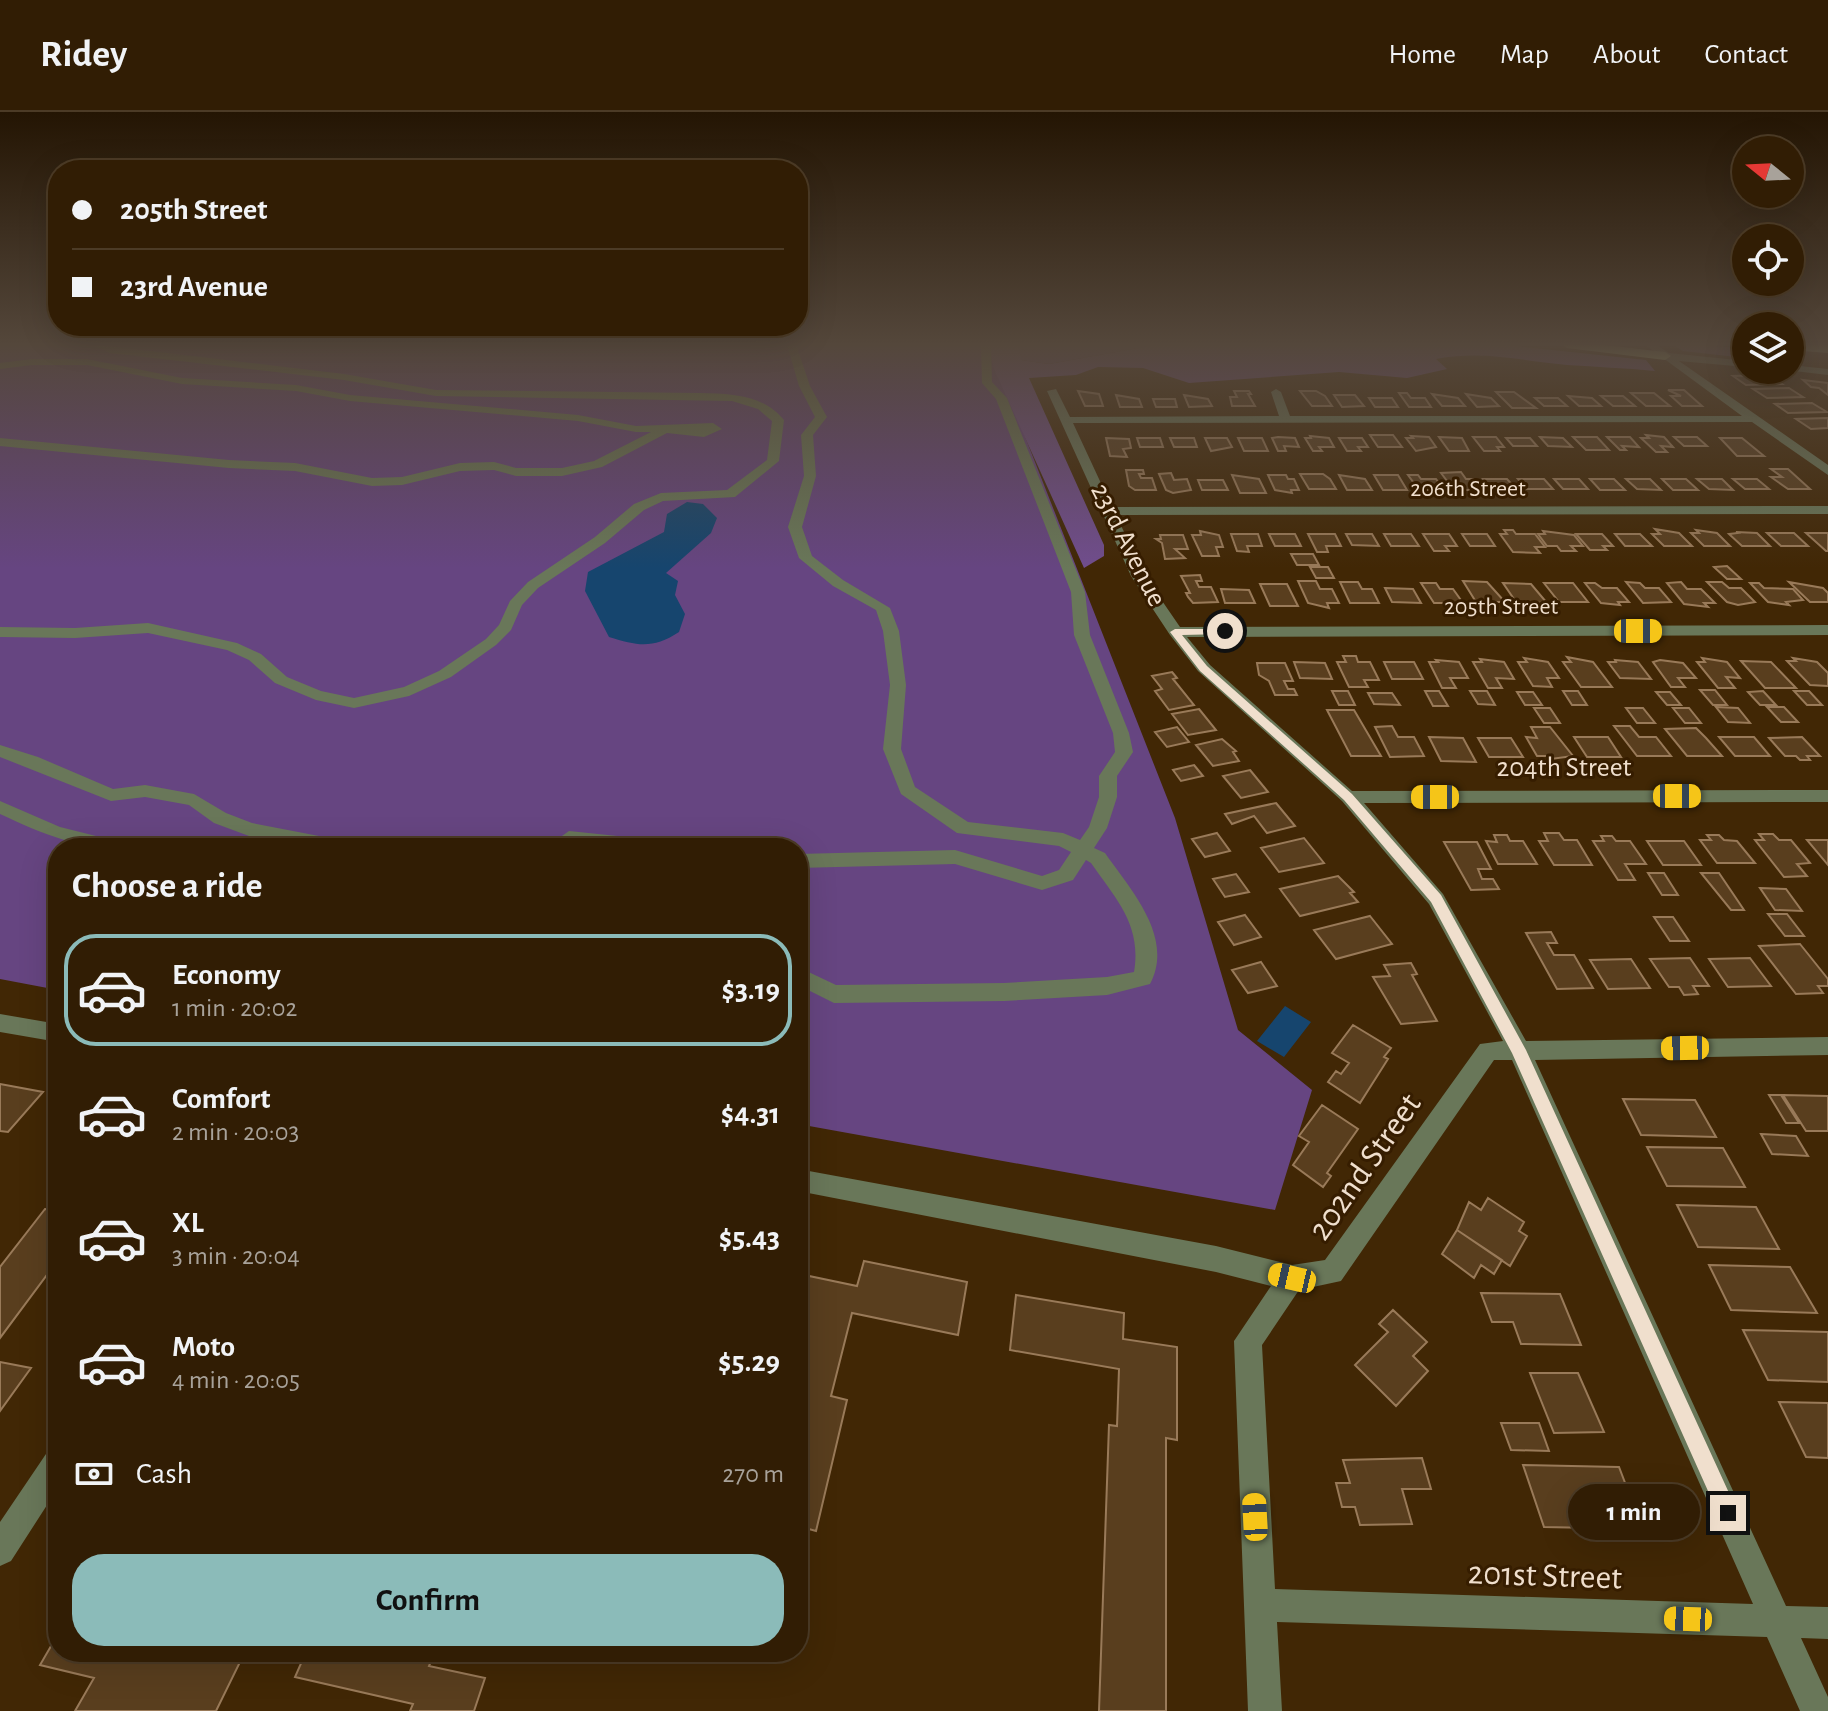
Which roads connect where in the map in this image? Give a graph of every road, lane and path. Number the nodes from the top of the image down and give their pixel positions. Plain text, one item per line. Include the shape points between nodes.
1 (581, 419) edge
2 (777, 419) edge
3 (820, 419) edge
4 (1009, 419) edge
5 (1756, 419) joint
6 (1068, 420) joint
7 (1286, 420) joint
8 (0, 442) edge
9 (1828, 471) edge
10 (1828, 510) edge
11 (1107, 511) junction
12 (1828, 630) edge
13 (0, 632) edge
14 (1175, 632) junction
15 (0, 751) edge
16 (1828, 796) edge
17 (1348, 797) junction
18 (0, 807) edge
19 (78, 838) edge
20 (294, 838) edge
21 (1082, 850) junction
22 (808, 861) edge
23 (808, 980) edge
24 (0, 1023) edge
25 (48, 1031) edge
26 (1828, 1046) edge
27 (1519, 1050) junction
28 (808, 1182) edge
29 (1292, 1278) junction
30 (48, 1476) edge
31 (0, 1550) edge
32 (1259, 1605) junction
33 (1777, 1623) junction
34 (1828, 1623) edge
35 (1265, 1711) edge
36 (1817, 1711) edge

1 - 8 street via 636,429 670,428 598,464 562,472 460,467 402,481 372,482 295,467
2 - 13 street via 773,461 730,494 661,497 639,507 533,585 491,642 409,691 354,703 316,695 281,680 255,657 232,646 148,628
3 - 21 street via 807,435 810,476 795,527 806,558 883,608 898,685 892,749 907,790 964,828 1063,840
4 - 21 street via 1078,592 1082,635 1121,733 1124,752 1108,776 1098,828
5 - 7 street
5 - 9 street
6 - 7 street
6 - 11 street, 23rd Avenue
10 - 11 street, 206th Street
11 - 14 street, 23rd Avenue via 1138,576
12 - 14 street, 205th Street
14 - 17 street, 23rd Avenue via 1204,668
15 - 20 street via 111,795 145,791 194,800 249,829
16 - 17 street, 204th Street
17 - 27 street, 23rd Avenue via 1436,899
18 - 19 street
21 - 22 street via 1066,875 1042,883 955,857
21 - 23 street via 1098,858 1140,919 1147,954 1143,978 1107,986 1004,992 834,994
24 - 25 street
26 - 27 street, 202nd Street
27 - 29 street, 202nd Street via 1488,1051 1332,1272
27 - 33 street, 23rd Avenue
28 - 29 street, 202nd Street
29 - 32 street via 1248,1341
30 - 31 street
32 - 33 street, 201st Street
32 - 35 street
33 - 34 street, 201st Street
33 - 36 street, 23rd Avenue

